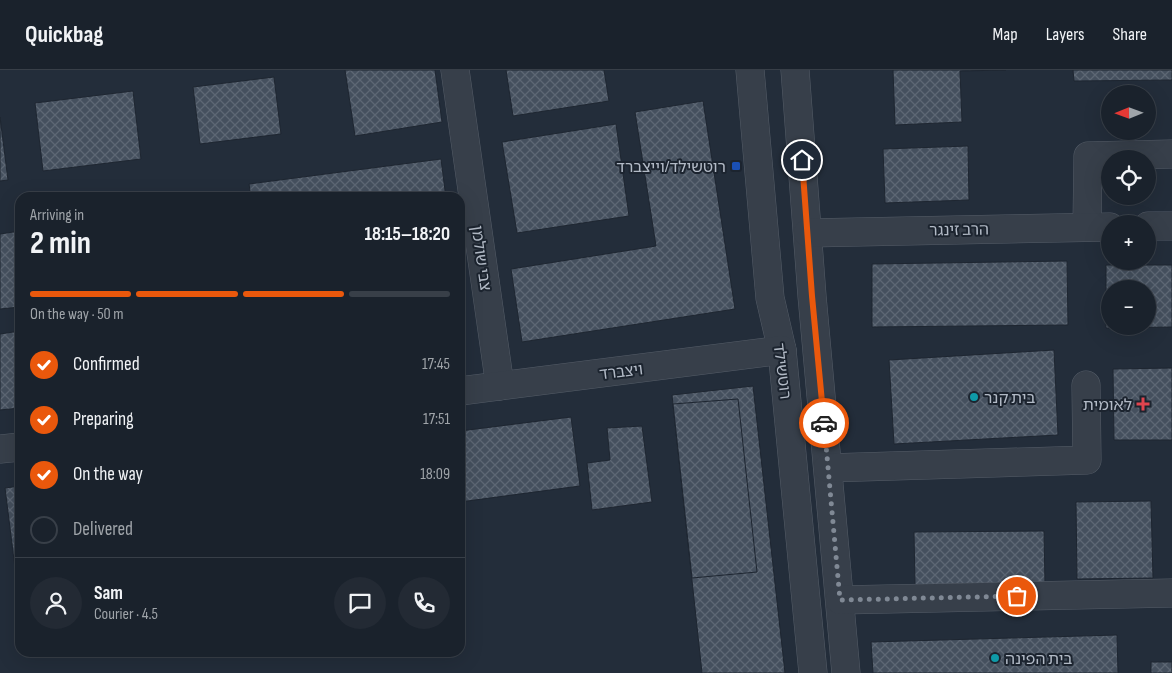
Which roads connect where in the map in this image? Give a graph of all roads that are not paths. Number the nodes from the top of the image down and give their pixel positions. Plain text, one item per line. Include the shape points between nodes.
1 (456, 70) edge
2 (750, 70) edge
3 (795, 70) edge
4 (1172, 154) edge
5 (1156, 226) edge
6 (1172, 226) edge
7 (1099, 227) edge
8 (808, 233) junction
9 (782, 350) junction
10 (1086, 385) dead end
11 (500, 386) junction
12 (465, 390) edge
13 (15, 448) edge
14 (0, 449) edge
15 (828, 468) junction
16 (1172, 593) edge
17 (840, 600) junction
18 (813, 673) edge
19 (846, 673) edge

1 - 11 street, צבי שולמן
2 - 9 street, רוטשילד via 770,298
3 - 8 street
4 - 7 street via 1088,156
5 - 6 street
7 - 8 street, הרב זינגר
8 - 15 street
9 - 11 street, ויצברד
9 - 18 street, רוטשילד
10 - 15 street via 1087,460
11 - 12 street, ויצברד
13 - 14 street
15 - 17 street
16 - 17 street
17 - 19 street

